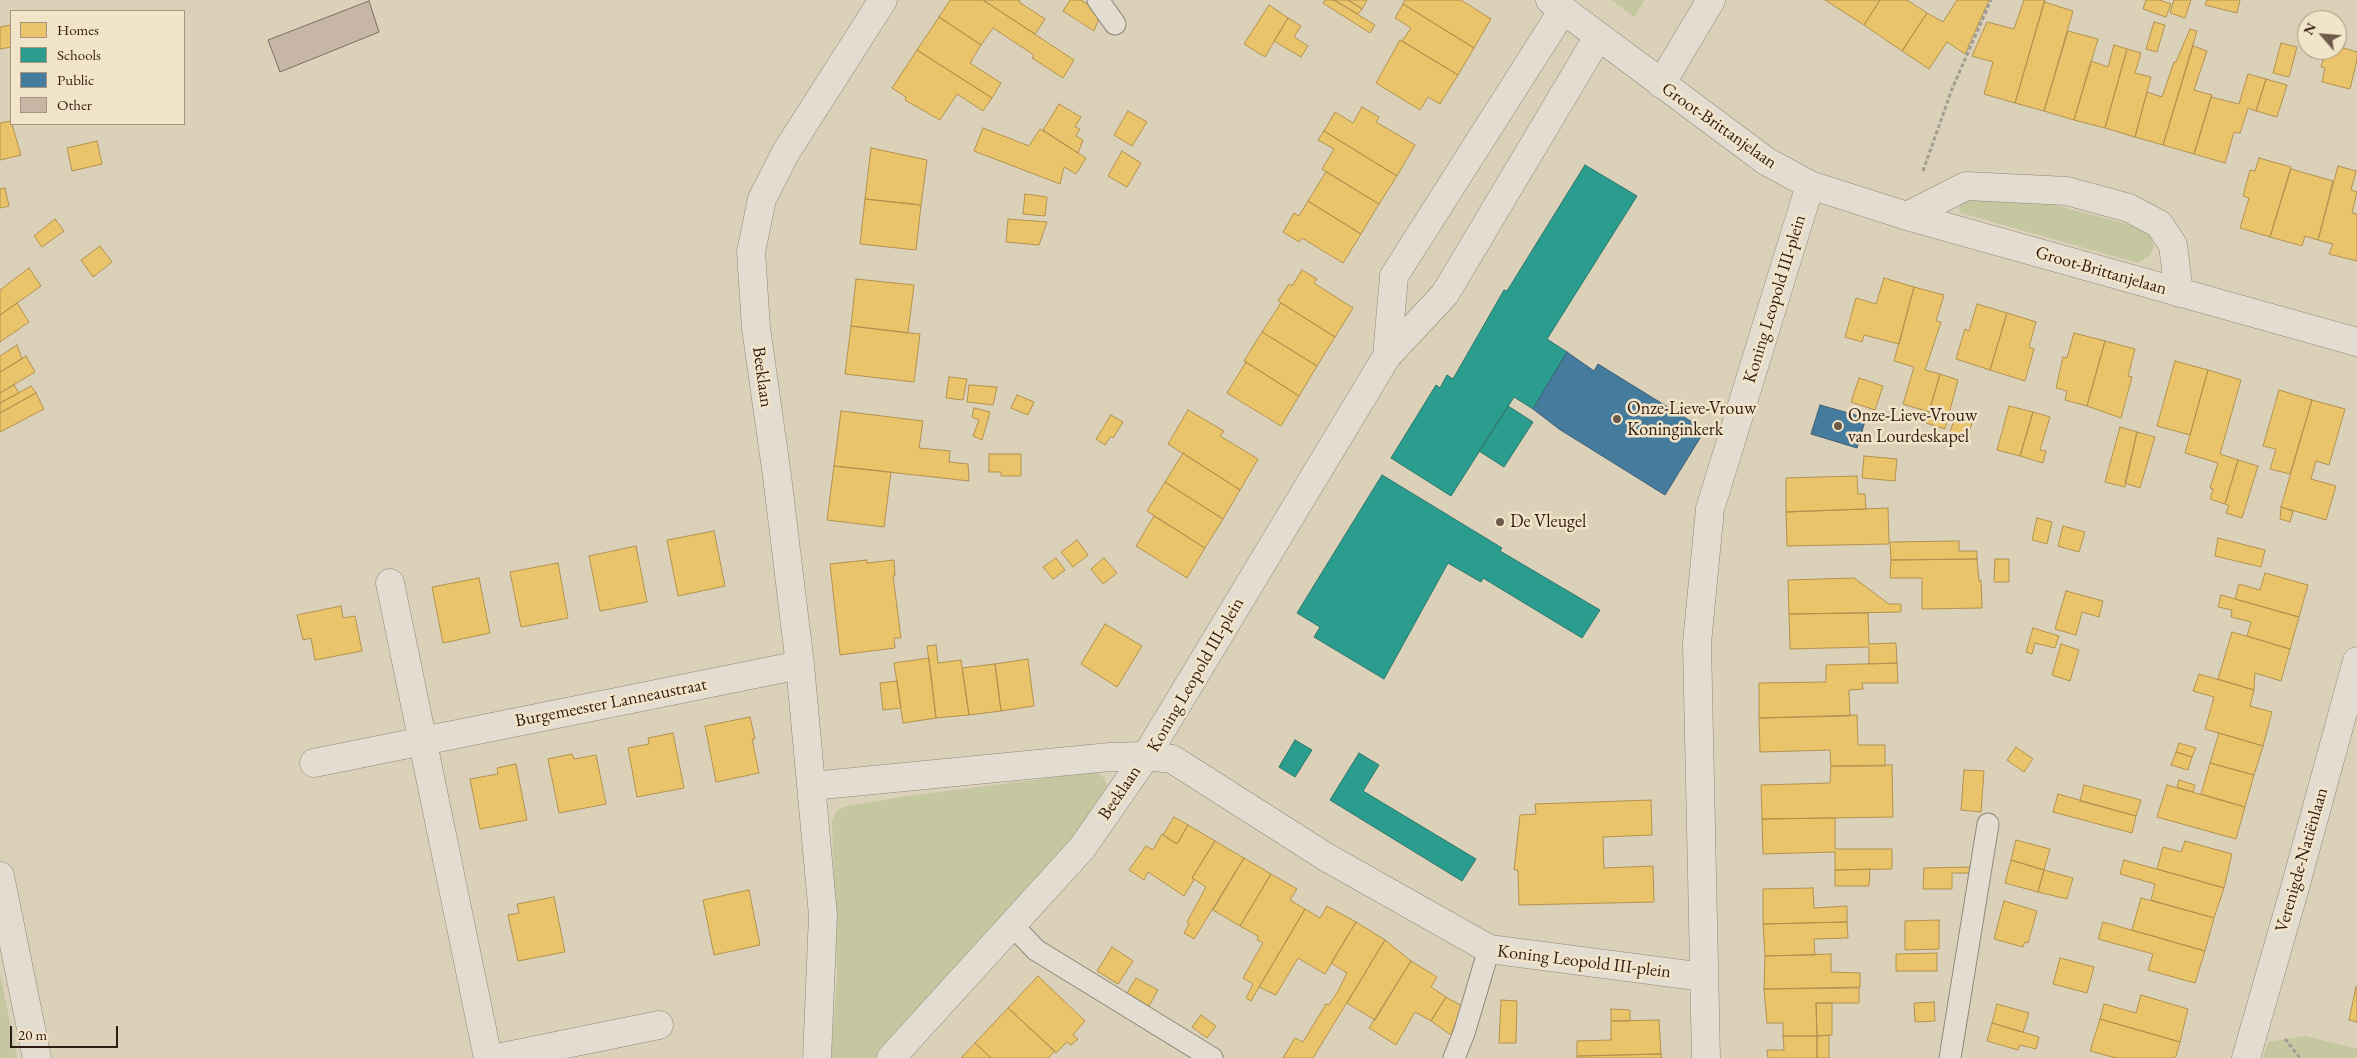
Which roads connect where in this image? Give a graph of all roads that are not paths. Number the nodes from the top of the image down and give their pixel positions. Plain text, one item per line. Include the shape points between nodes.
1 (883, 0) edge
2 (1098, 0) edge
3 (1711, 0) edge
4 (1556, 5) edge
5 (1115, 24) dead end
6 (1598, 37) junction
7 (1660, 84) junction
8 (1810, 185) junction
9 (1908, 216) junction
10 (2179, 293) junction
11 (2357, 342) edge
12 (1387, 356) junction
13 (390, 583) dead end
14 (2357, 661) edge
15 (800, 665) junction
16 (423, 741) junction
17 (1146, 756) junction
18 (314, 763) dead end
19 (812, 786) junction
20 (1988, 824) dead end
21 (0, 876) edge
22 (1012, 926) junction
23 (1489, 950) junction
24 (1704, 977) junction
25 (659, 1025) dead end
26 (37, 1058) edge
27 (488, 1058) edge
28 (498, 1058) edge
29 (817, 1058) edge
30 (891, 1058) edge
31 (1212, 1058) edge
32 (1454, 1058) edge
33 (1706, 1058) edge
34 (1950, 1058) edge
35 (2246, 1058) edge

1 - 15 street, Beeklaan via 786,152 762,199 751,252 756,328
2 - 5 lane
3 - 7 street
4 - 6 street, Groot-Brittanjelaan
4 - 12 street, Koning Leopold III-plein via 1394,276
6 - 7 street, Groot-Brittanjelaan
6 - 12 street, Koning Leopold III-plein via 1444,294
7 - 8 street, Groot-Brittanjelaan via 1766,161
8 - 9 street, Groot-Brittanjelaan
8 - 24 street, Koning Leopold III-plein via 1710,509 1697,643
9 - 10 street, Groot-Brittanjelaan
9 - 10 street, Groot-Brittanjelaan via 1966,186 2067,191 2129,208 2159,224 2173,245
10 - 11 street, Groot-Brittanjelaan
12 - 17 street, Koning Leopold III-plein
13 - 16 street
14 - 35 street, Verenigde-Natiënlaan
15 - 16 street, Burgemeester Lanneaustraat
15 - 19 street, Beeklaan
16 - 18 street, Burgemeester Lanneaustraat
16 - 27 street
17 - 19 street, Beeklaan via 1110,756
17 - 22 street, Beeklaan via 1082,848
17 - 23 street, Koning Leopold III-plein via 1172,759 1326,857
19 - 29 street, Beeklaan via 823,915
20 - 34 lane
21 - 26 street
22 - 30 street, Beeklaan
22 - 31 lane via 1036,950
23 - 24 street, Koning Leopold III-plein
23 - 32 lane
24 - 33 street
25 - 28 street

